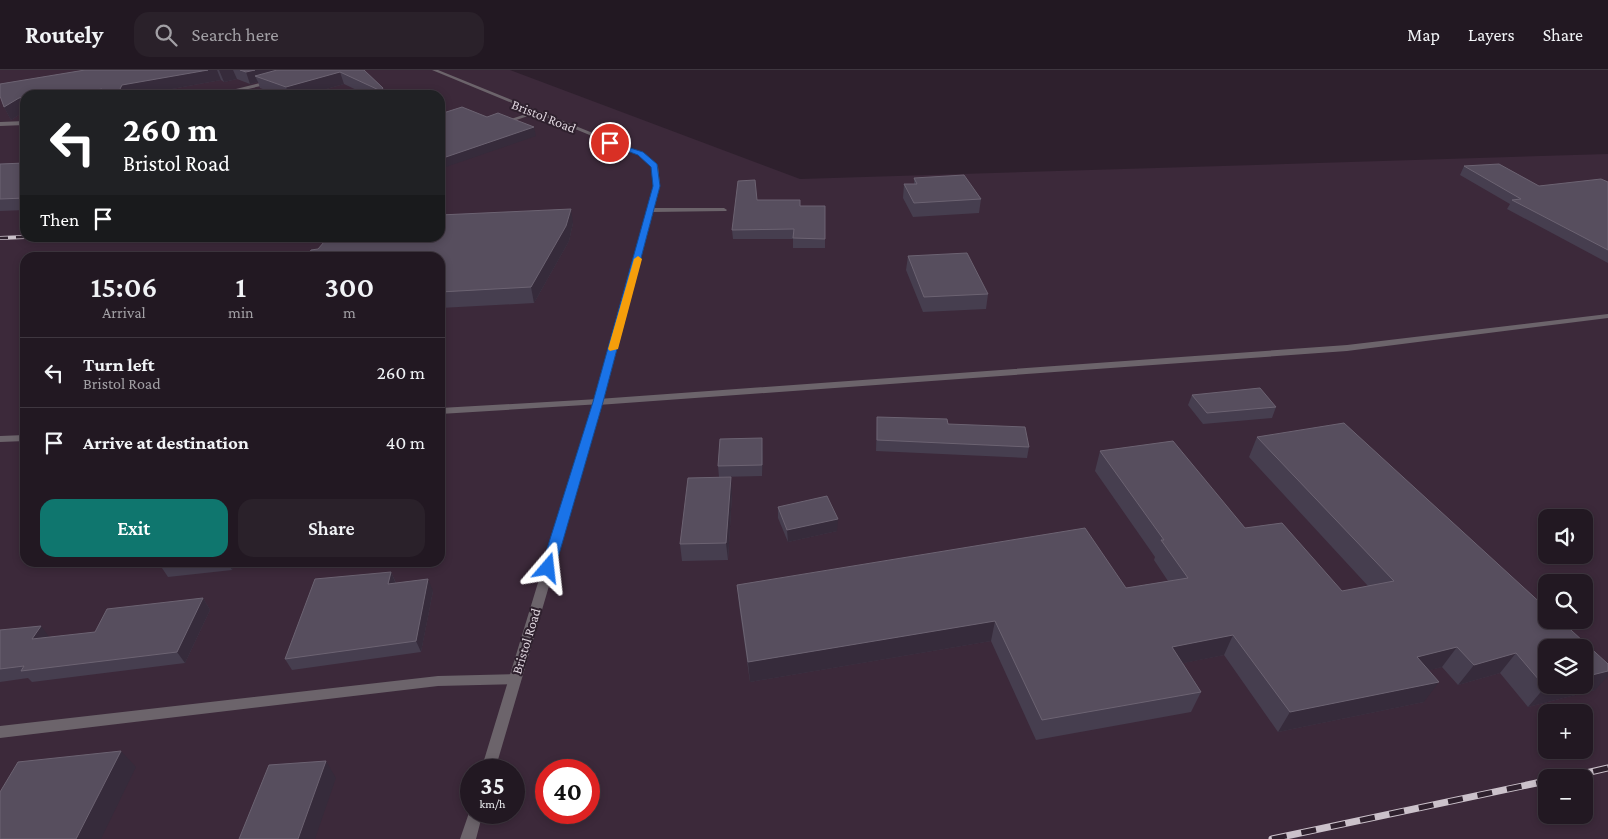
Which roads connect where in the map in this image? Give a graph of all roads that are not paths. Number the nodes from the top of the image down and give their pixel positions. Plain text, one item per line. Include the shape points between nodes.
1 (434, 70) edge
2 (282, 79) edge
3 (235, 90) edge
4 (534, 112) junction
5 (505, 122) edge
6 (20, 123) edge
7 (0, 124) edge
8 (652, 210) junction
9 (724, 210) dead end
10 (1608, 316) edge
11 (598, 402) junction
12 (445, 411) edge
13 (20, 438) edge
14 (0, 440) edge
15 (515, 679) junction
16 (0, 732) edge
17 (491, 759) edge
18 (472, 824) edge
19 (468, 839) edge

1 - 4 street, Bristol Road
2 - 3 street
4 - 5 street
4 - 8 street, Bristol Road via 640,154 655,166 657,186
6 - 7 street
8 - 9 street
8 - 11 street, Bristol Road
10 - 11 street via 1347,348
11 - 12 street
11 - 15 street, Bristol Road
13 - 14 street
15 - 16 street via 438,681
15 - 17 street, Bristol Road
18 - 19 street

